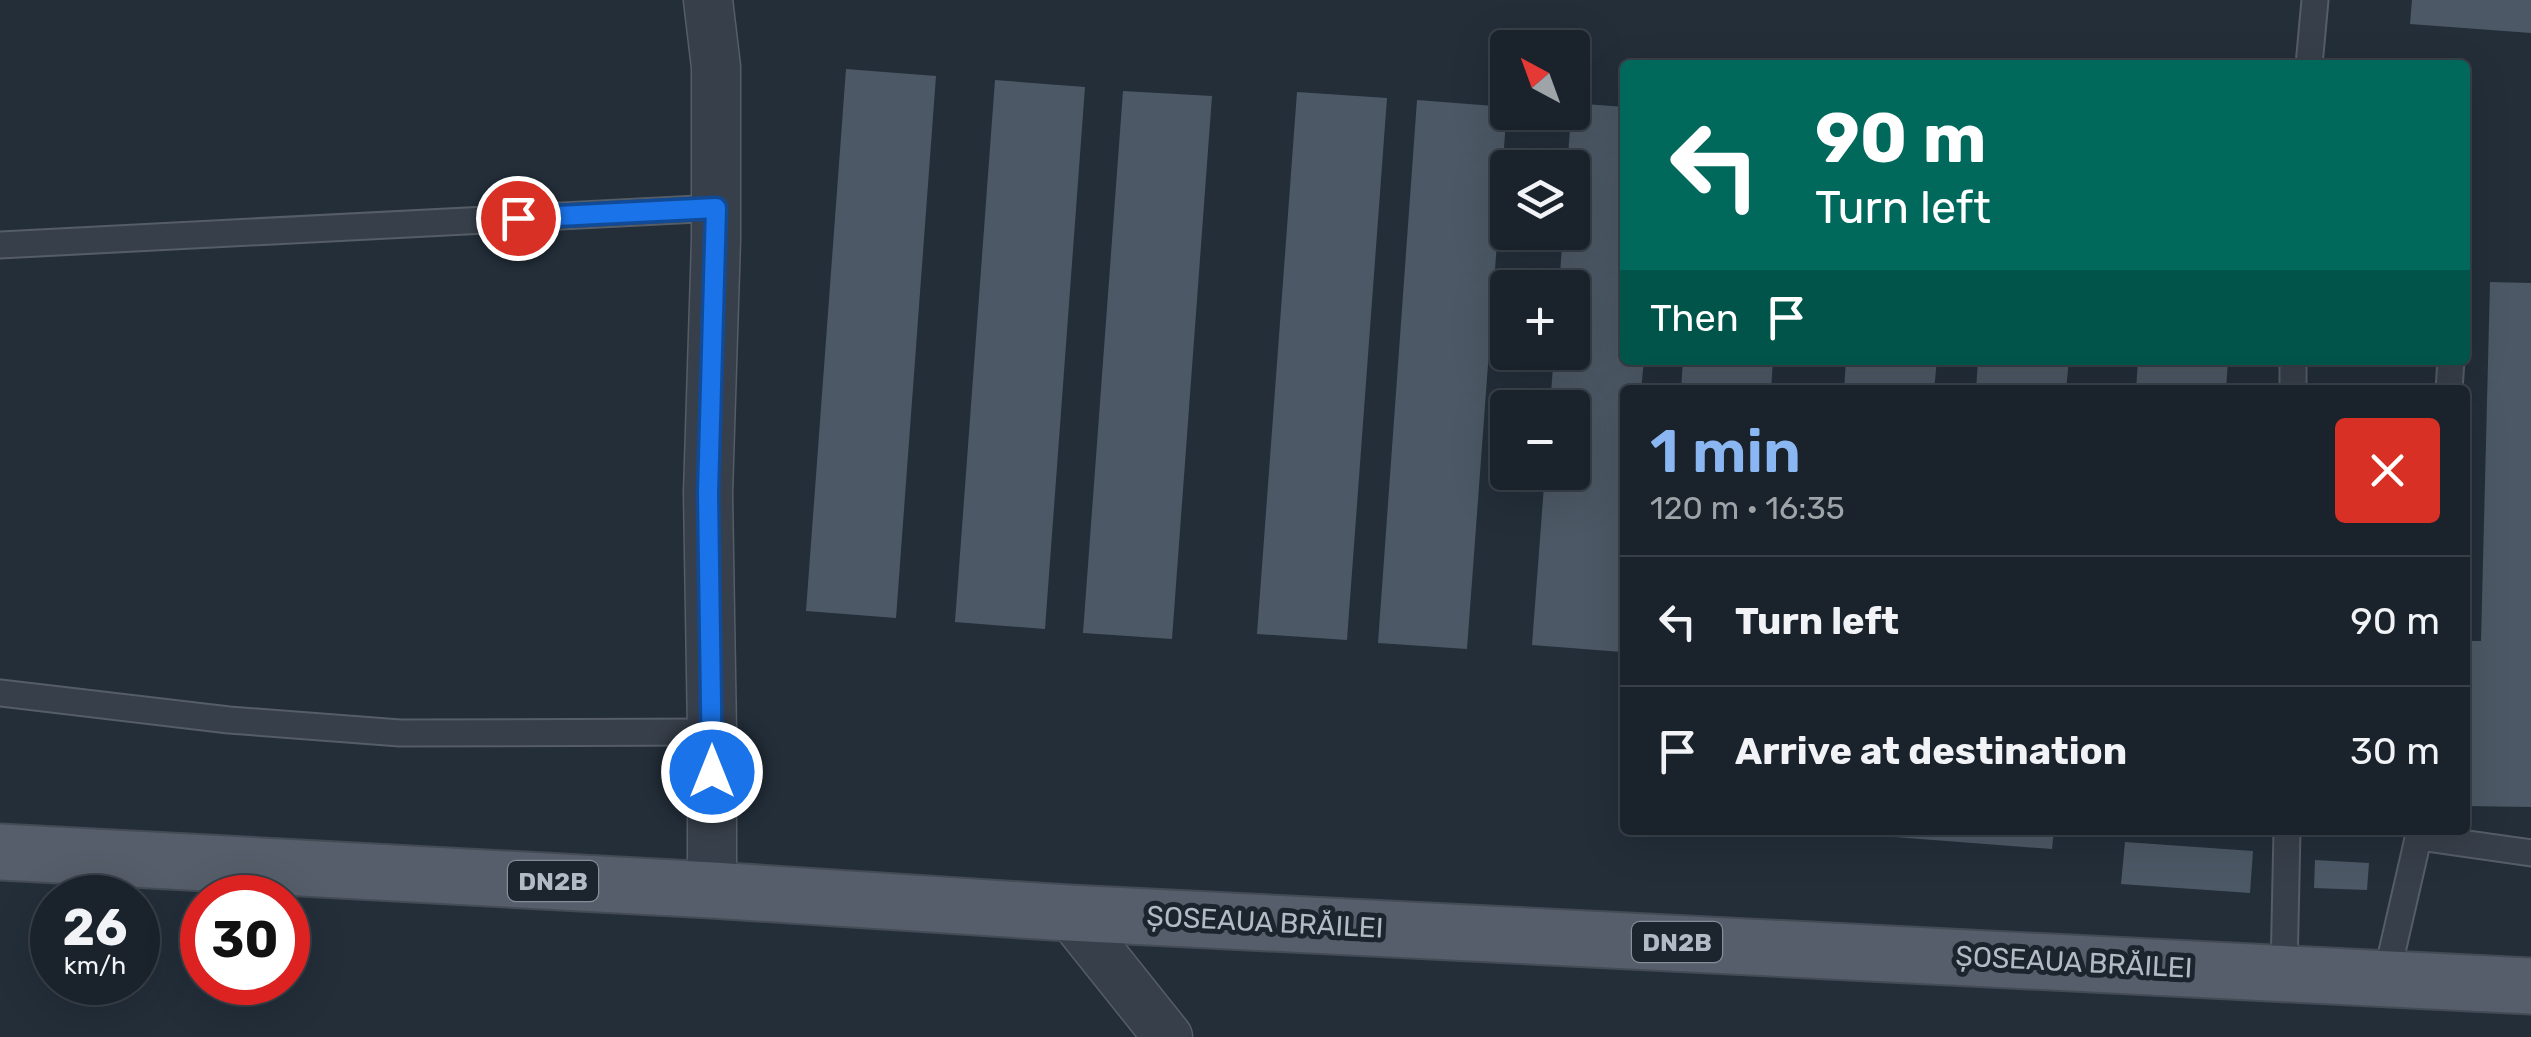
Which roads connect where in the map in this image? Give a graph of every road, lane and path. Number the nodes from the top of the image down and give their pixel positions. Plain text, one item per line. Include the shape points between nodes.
1 (708, 0) edge
2 (2316, 0) edge
3 (2310, 60) edge
4 (716, 208) junction
5 (0, 245) edge
6 (0, 694) edge
7 (712, 732) junction
8 (2287, 835) edge
9 (2420, 835) edge
10 (2431, 835) edge
11 (0, 852) edge
12 (2531, 853) edge
13 (712, 890) junction
14 (1069, 912) junction
15 (2284, 972) junction
16 (2386, 978) junction
17 (2531, 986) edge
18 (1168, 1037) edge

1 - 4 street via 716,67
2 - 3 lane
4 - 5 lane
4 - 7 street via 708,493
6 - 7 lane via 400,733
7 - 13 street
8 - 15 lane
9 - 16 lane
10 - 12 lane
11 - 13 main road, ȘOSEAUA BRĂILEI / DN2B
13 - 14 main road, ȘOSEAUA BRĂILEI / DN2B
14 - 15 main road, ȘOSEAUA BRĂILEI / DN2B
14 - 18 street
15 - 16 main road, ȘOSEAUA BRĂILEI / DN2B
16 - 17 main road, ȘOSEAUA BRĂILEI / DN2B

